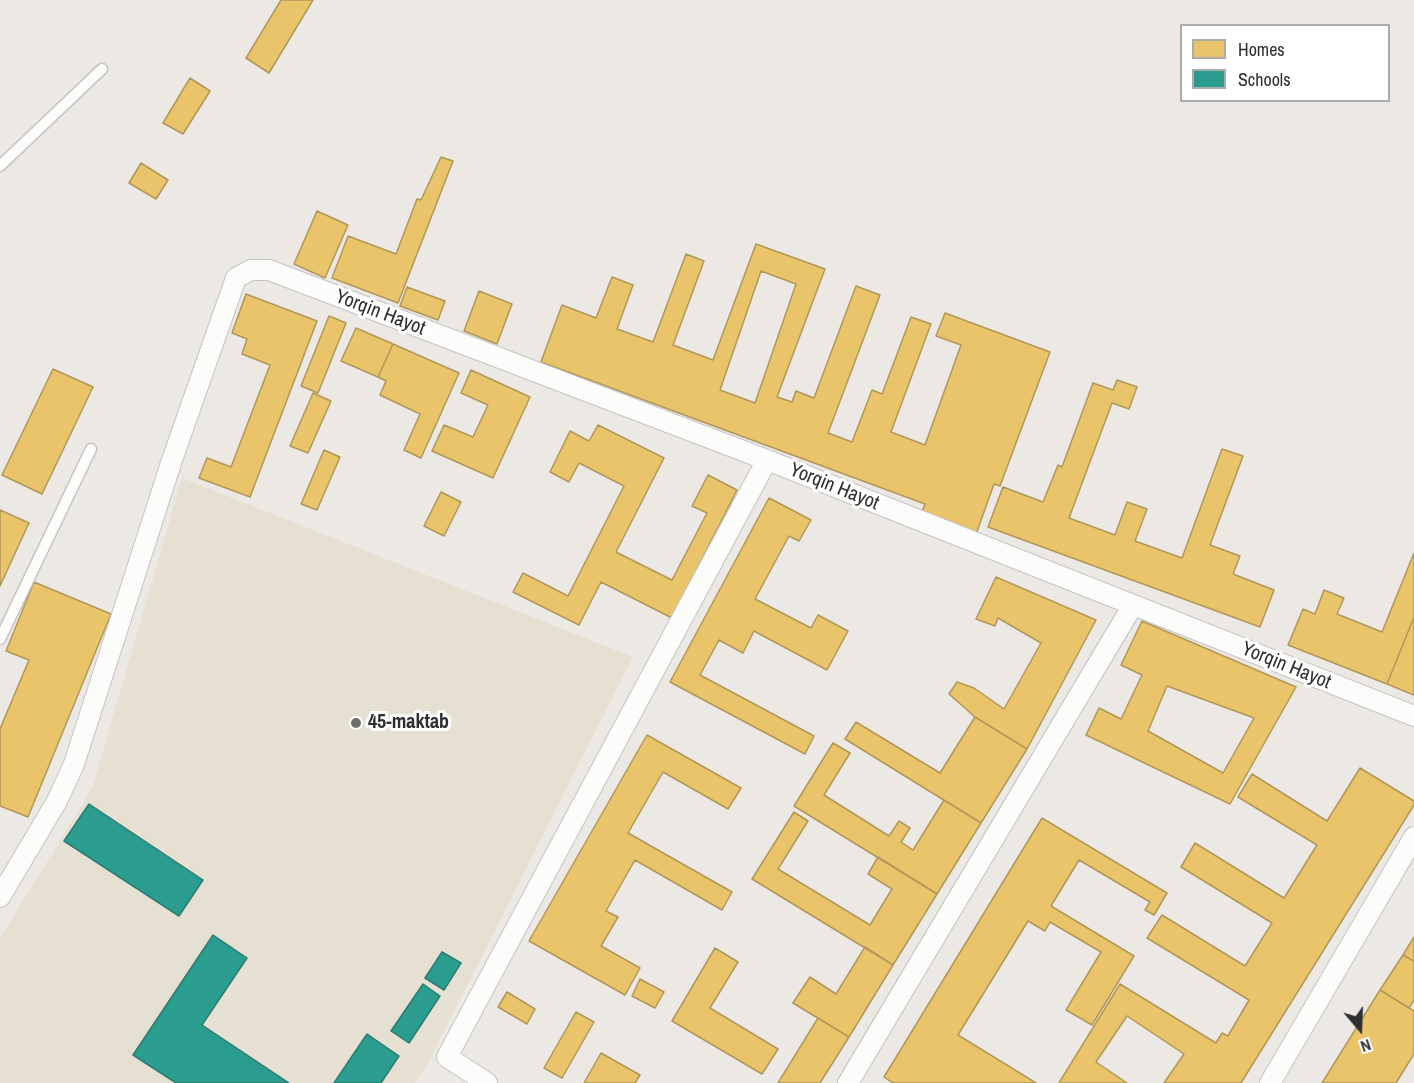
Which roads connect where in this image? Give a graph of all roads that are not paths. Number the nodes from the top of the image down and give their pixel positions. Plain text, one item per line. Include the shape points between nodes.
1 (102, 69) dead end
2 (0, 166) edge
3 (91, 449) dead end
4 (767, 460) junction
5 (1133, 605) junction
6 (0, 639) edge
7 (1414, 716) edge
8 (1414, 837) edge
9 (0, 897) edge
10 (486, 1083) edge
11 (848, 1083) edge
12 (1270, 1083) edge

1 - 2 lane
3 - 6 lane
4 - 5 street, Yorqin Hayot
4 - 9 street, Yorqin Hayot via 269,270 251,270 236,278 172,460 74,764 57,801
4 - 10 street via 447,1057
5 - 7 street, Yorqin Hayot
5 - 11 street
8 - 12 street

